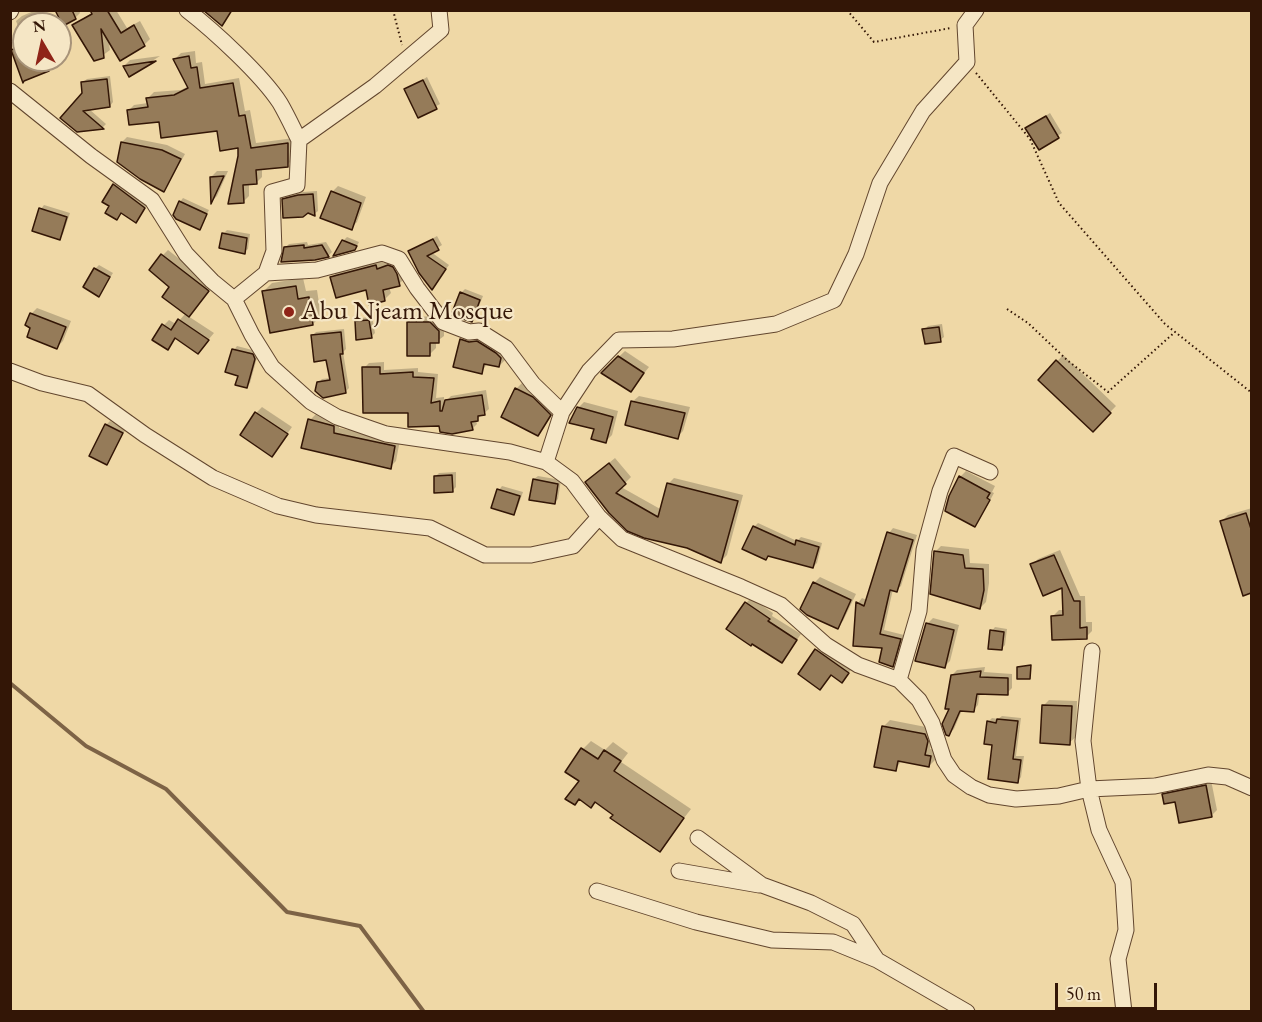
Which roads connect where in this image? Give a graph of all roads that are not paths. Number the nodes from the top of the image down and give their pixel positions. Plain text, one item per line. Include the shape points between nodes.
1 (187, 10) edge
2 (439, 10) edge
3 (976, 10) edge
4 (10, 91) edge
5 (299, 140) junction
6 (266, 273) junction
7 (234, 299) junction
8 (10, 371) edge
9 (562, 412) junction
10 (546, 462) junction
11 (990, 472) dead end
12 (599, 517) junction
13 (1092, 651) dead end
14 (899, 680) junction
15 (1251, 788) edge
16 (1089, 789) junction
17 (698, 838) dead end
18 (679, 871) dead end
19 (762, 885) junction
20 (597, 891) dead end
21 (877, 960) junction
22 (967, 1011) edge
23 (1124, 1011) edge

1 - 5 street via 279,101
2 - 5 street via 441,30 375,86
3 - 9 street via 965,25 967,62 923,111 880,183 856,254 834,300 776,324 673,339 619,340 589,371
4 - 7 street via 152,200 186,254
5 - 6 street via 297,185 272,192 274,250
6 - 7 street
6 - 9 street via 316,270 382,253 399,259 443,322 469,332 479,331 506,348 533,384
7 - 10 street via 272,367 311,402 337,417 386,434 510,452
8 - 12 street via 88,394 213,478 287,508 430,528 486,555 531,555 573,546
9 - 10 street
10 - 12 street via 572,481
11 - 14 street via 954,456 924,550 919,611
12 - 14 street via 622,539 781,605 826,645 858,665
13 - 16 street via 1083,741
14 - 16 street via 919,700 954,775 971,787 989,795 1016,799
15 - 16 street via 1227,777 1208,775 1155,786
16 - 23 street via 1099,830 1123,882 1126,930 1118,959
17 - 19 street
18 - 19 street
19 - 21 street via 853,924
20 - 21 street via 696,922 772,940 834,942
21 - 22 street

